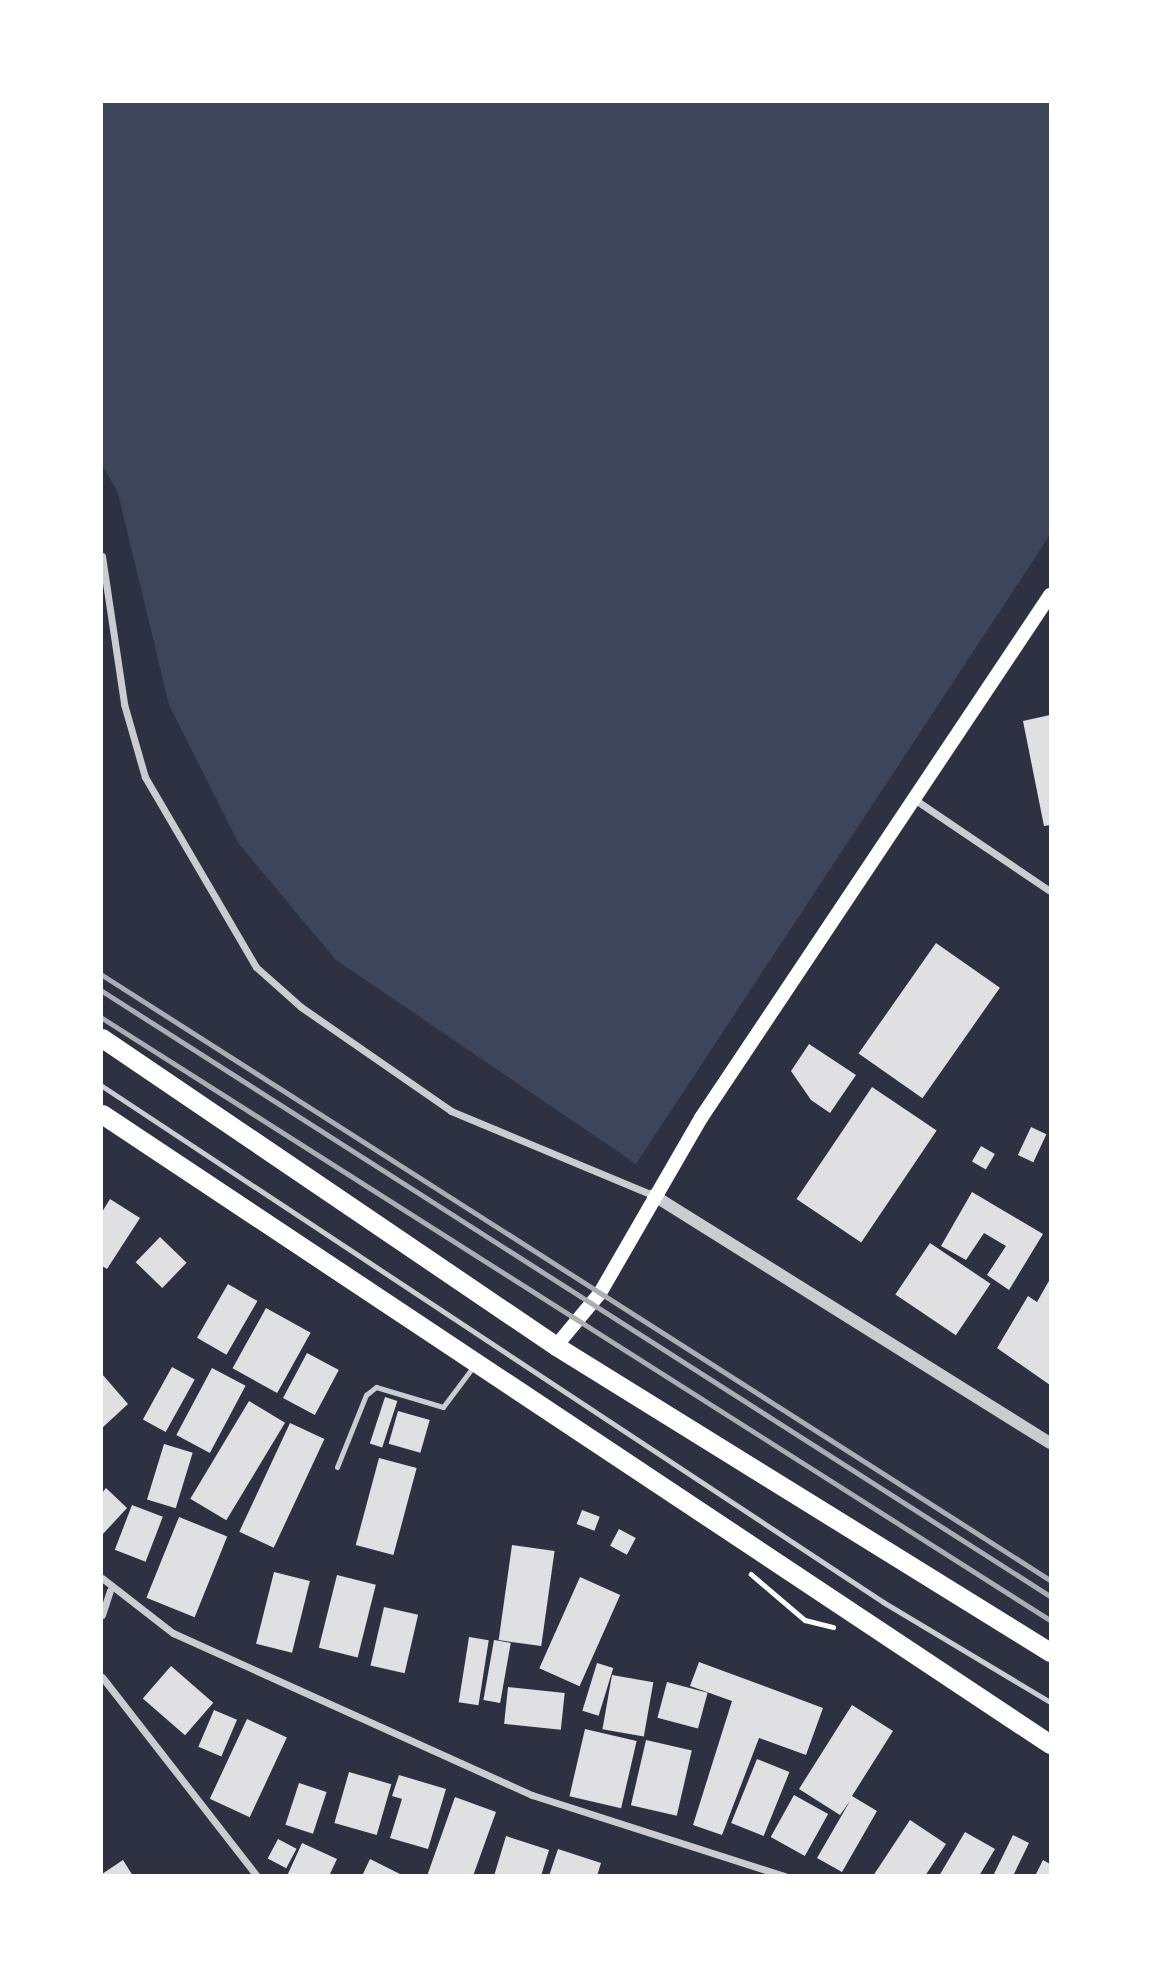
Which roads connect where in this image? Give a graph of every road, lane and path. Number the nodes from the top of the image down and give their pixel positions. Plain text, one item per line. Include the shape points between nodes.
1 (102, 556) edge
2 (1051, 595) edge
3 (106, 597) edge
4 (914, 799) junction
5 (1051, 891) edge
6 (102, 1038) edge
7 (102, 1086) edge
8 (102, 1114) edge
9 (653, 1195) junction
10 (556, 1346) junction
11 (477, 1362) junction
12 (1051, 1443) edge
13 (337, 1467) dead end
14 (102, 1578) edge
15 (110, 1590) junction
16 (102, 1615) edge
17 (1051, 1652) edge
18 (102, 1677) edge
19 (1051, 1702) edge
20 (1051, 1744) edge
21 (257, 1875) edge
22 (785, 1875) edge

1 - 3 street
2 - 4 main road
3 - 9 street via 124,704 145,777 256,967 301,1007 451,1111
4 - 5 street
4 - 9 main road
6 - 10 highway
7 - 19 lane via 883,1602
8 - 11 highway
9 - 10 main road via 600,1293
9 - 12 street
10 - 17 highway
11 - 13 lane via 443,1407 376,1387 366,1395
11 - 20 highway
14 - 15 street
15 - 16 street
15 - 22 street via 173,1633 532,1795
18 - 21 street

